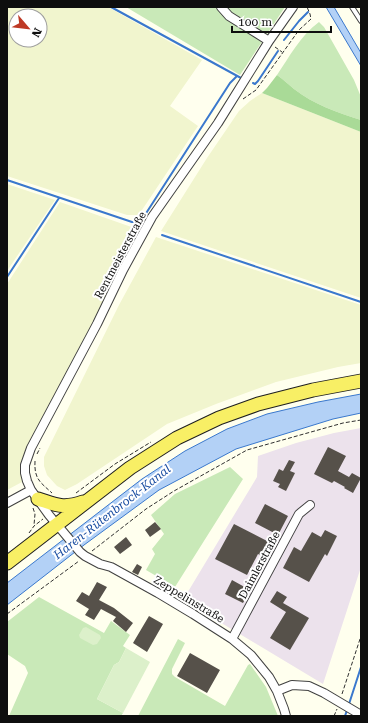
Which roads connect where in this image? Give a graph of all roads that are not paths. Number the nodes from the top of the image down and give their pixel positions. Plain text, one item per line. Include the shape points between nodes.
1 (221, 7) edge
2 (293, 7) edge
3 (352, 7) edge
4 (361, 21) edge
5 (269, 41) junction
6 (361, 381) edge
7 (34, 495) junction
8 (88, 500) junction
9 (7, 503) edge
10 (310, 505) dead end
11 (57, 525) junction
12 (7, 563) edge
13 (232, 639) junction
14 (277, 691) junction
15 (358, 713) edge
16 (286, 716) edge

1 - 5 street via 229,16
2 - 5 street, Rentmeisterstraße
3 - 4 lane
5 - 7 street, Rentmeisterstraße via 218,123 152,217 123,270 31,448 25,473
6 - 8 main road via 258,404 219,418 177,438 145,458
7 - 8 main road via 60,506
7 - 9 street
7 - 11 street, Rentmeisterstraße
8 - 11 main road
10 - 13 street, Daimlerstraße via 299,514
11 - 12 main road
11 - 13 street, Zeppelinstraße via 82,554 158,593
13 - 14 street, Zeppelinstraße via 251,655
14 - 15 street via 292,685 309,686
14 - 16 street, Zeppelinstraße

